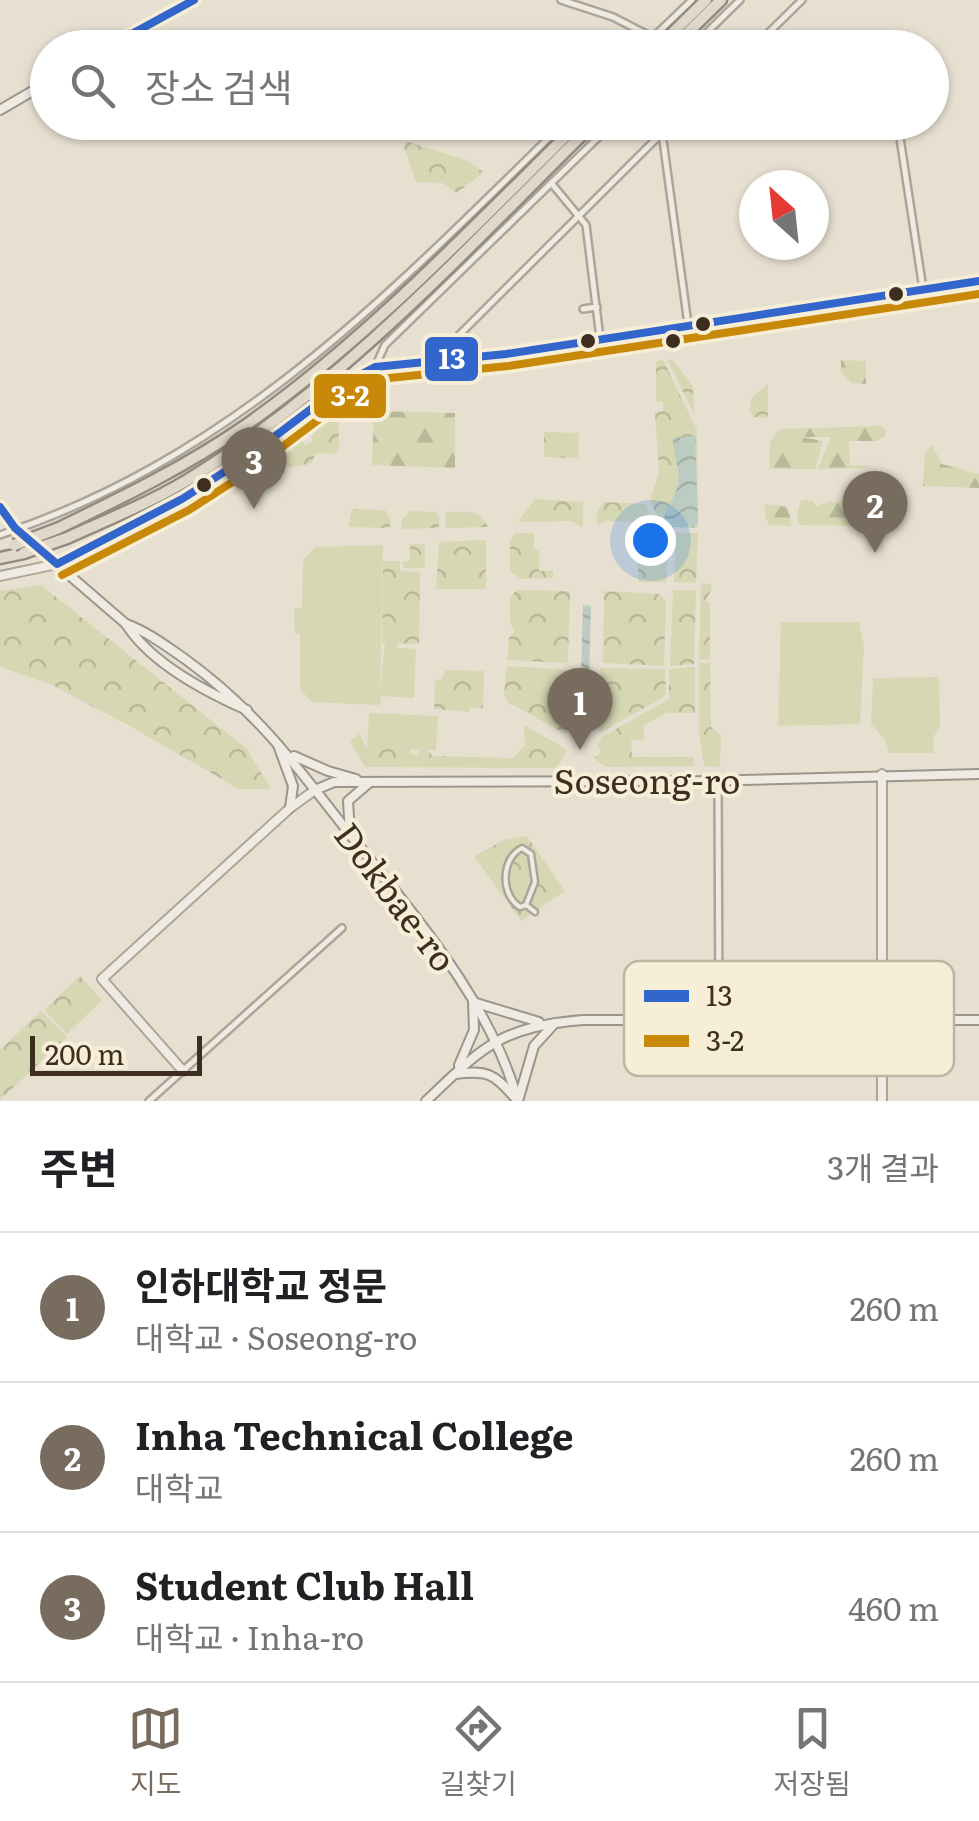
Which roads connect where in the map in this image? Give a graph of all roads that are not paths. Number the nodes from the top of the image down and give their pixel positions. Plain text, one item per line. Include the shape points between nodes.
1 (194, 0) edge
2 (561, 0) edge
3 (692, 0) edge
4 (706, 0) edge
5 (721, 0) edge
6 (740, 0) edge
7 (802, 0) edge
8 (138, 30) edge
9 (636, 30) edge
10 (665, 30) edge
11 (669, 30) edge
12 (689, 30) edge
13 (709, 30) edge
14 (771, 30) edge
15 (30, 93) edge
16 (0, 107) edge
17 (546, 140) edge
18 (562, 140) edge
19 (577, 140) edge
20 (596, 140) edge
21 (655, 140) edge
22 (663, 140) edge
23 (900, 140) edge
24 (552, 184) junction
25 (580, 214) junction
26 (979, 281) edge
27 (922, 289) junction
28 (596, 307) junction
29 (583, 309) dead end
30 (688, 324) junction
31 (600, 338) junction
32 (432, 362) junction
33 (375, 367) junction
34 (0, 506) edge
35 (17, 530) junction
36 (0, 536) edge
37 (0, 548) edge
38 (0, 558) edge
39 (57, 564) junction
40 (0, 576) edge
41 (276, 741) junction
42 (288, 754) junction
43 (882, 774) junction
44 (979, 774) edge
45 (718, 780) junction
46 (370, 782) junction
47 (316, 790) junction
48 (290, 808) junction
49 (350, 834) junction
50 (537, 850) dead end
51 (531, 854) junction
52 (526, 905) junction
53 (534, 912) dead end
54 (342, 928) dead end
55 (720, 961) edge
56 (884, 961) edge
57 (473, 1002) junction
58 (954, 1020) edge
59 (979, 1020) edge
60 (624, 1021) edge
61 (555, 1022) junction
62 (543, 1024) junction
63 (496, 1042) junction
64 (183, 1070) junction
65 (455, 1074) junction
66 (883, 1076) edge
67 (149, 1101) edge
68 (426, 1101) edge
69 (518, 1101) edge
70 (882, 1101) edge

1 - 8 main road
2 - 9 street
3 - 10 street
4 - 11 highway
5 - 12 highway
6 - 13 street
7 - 14 street
15 - 16 main road
17 - 35 street via 382,300 254,405 123,485
18 - 37 highway, bridge via 390,308 286,396 188,462 58,528
19 - 38 highway, bridge via 396,316 266,426 196,476 68,538
20 - 24 street
21 - 25 street
22 - 30 street
23 - 27 street
24 - 25 street
24 - 33 street via 385,345
25 - 28 street
25 - 32 street
26 - 27 main road
27 - 30 main road
28 - 29 street
28 - 31 street
30 - 31 main road
31 - 32 main road
32 - 33 main road
33 - 39 main road via 182,500
34 - 35 main road, Dokbae-ro
35 - 36 street
35 - 39 main road, Dokbae-ro
39 - 40 main road
39 - 41 main road, Dokbae-ro via 126,624 216,682
41 - 42 main road, Dokbae-ro
41 - 48 main road via 292,786
42 - 46 main road
42 - 47 main road, Dokbae-ro
43 - 44 main road, Soseong-ro
43 - 45 main road, Soseong-ro
43 - 56 main road
45 - 46 main road, Soseong-ro
45 - 55 street
46 - 47 main road, Soseong-ro via 334,782
46 - 49 main road via 348,800
47 - 48 main road
47 - 49 main road, Dokbae-ro
48 - 64 main road via 102,979
49 - 57 main road, Dokbae-ro
50 - 51 street
51 - 52 street via 535,882
51 - 52 street via 517,849 506,870 511,902
52 - 53 street
54 - 64 street
57 - 62 main road
57 - 63 main road, Dokbae-ro
57 - 65 main road via 474,1030
58 - 59 main road
60 - 61 main road
61 - 62 main road
61 - 69 main road via 534,1046
62 - 63 main road
63 - 65 main road
63 - 69 main road, Dokbae-ro
64 - 67 street
65 - 68 main road
65 - 69 main road via 493,1076
66 - 70 main road

